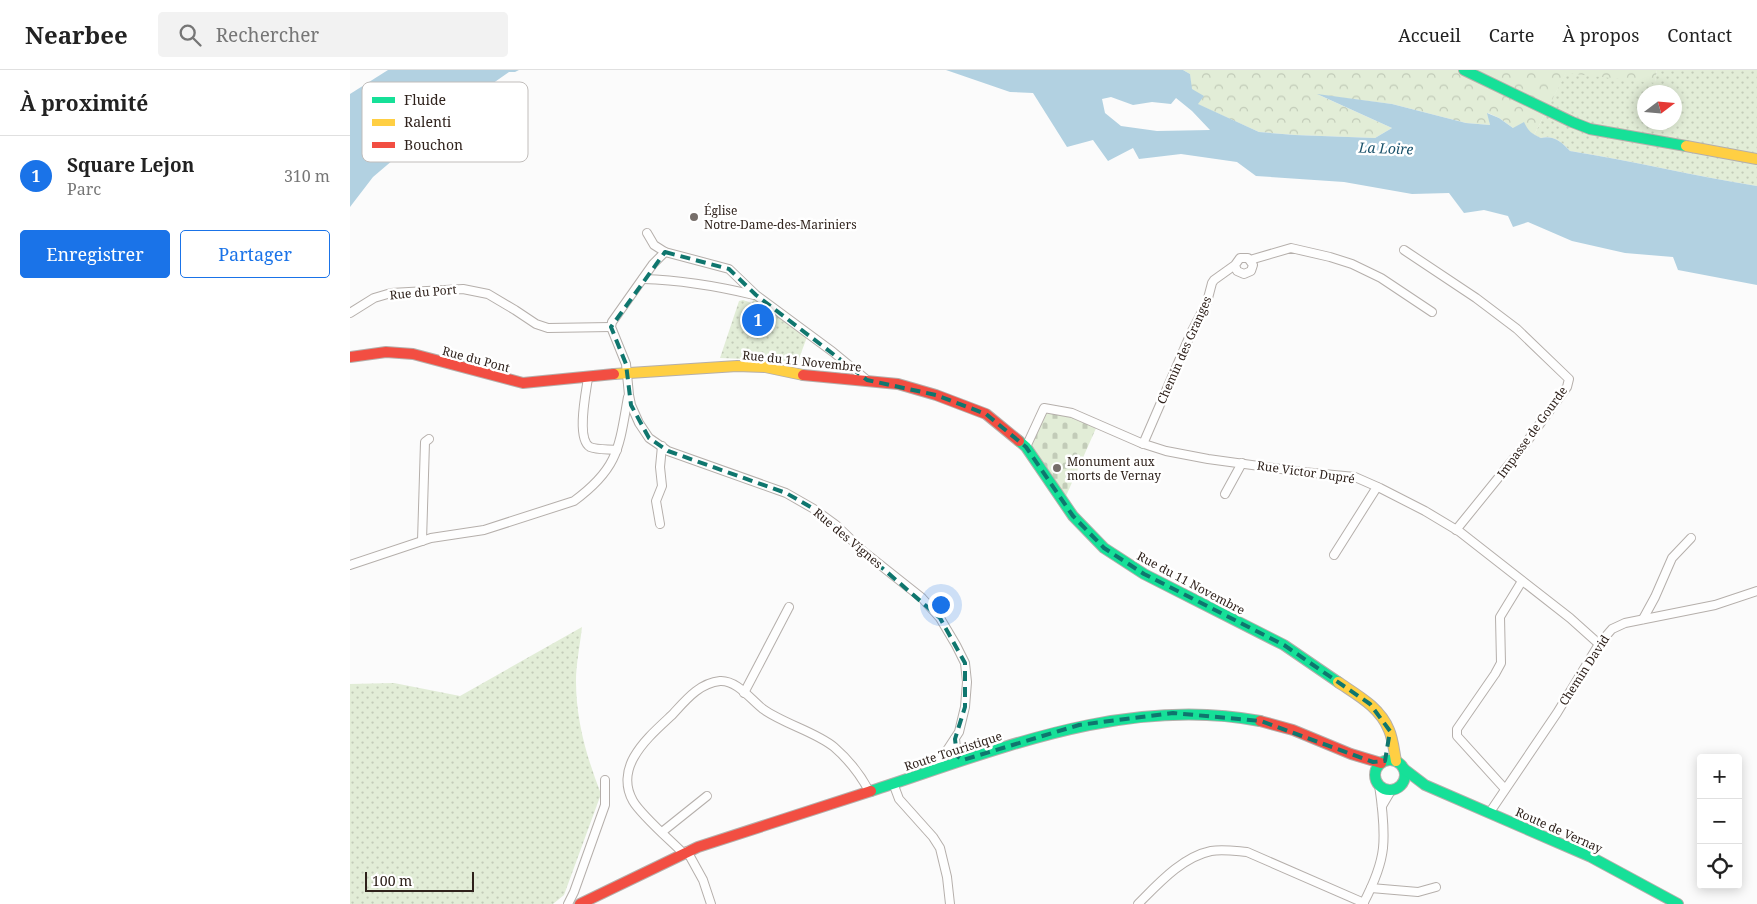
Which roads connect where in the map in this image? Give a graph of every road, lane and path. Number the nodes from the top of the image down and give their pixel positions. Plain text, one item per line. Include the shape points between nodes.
1 (1464, 70) edge
2 (1757, 159) edge
3 (647, 233) dead end
4 (1404, 250) dead end
5 (666, 252) junction
6 (1250, 260) junction
7 (1236, 265) junction
8 (643, 279) junction
9 (756, 295) junction
10 (1432, 312) dead end
11 (350, 313) edge
12 (611, 327) junction
13 (350, 357) edge
14 (627, 373) junction
15 (588, 378) junction
16 (867, 380) junction
17 (629, 395) junction
18 (429, 439) dead end
19 (1142, 444) junction
20 (662, 446) junction
21 (1026, 447) junction
22 (617, 450) junction
23 (1242, 463) junction
24 (1377, 487) junction
25 (1225, 494) dead end
26 (660, 524) dead end
27 (1456, 530) junction
28 (1691, 538) dead end
29 (422, 541) junction
30 (1334, 555) dead end
31 (350, 565) edge
32 (1522, 581) junction
33 (1757, 591) edge
34 (789, 607) dead end
35 (1643, 619) junction
36 (1599, 644) junction
37 (744, 693) junction
38 (1390, 731) junction
39 (956, 739) junction
40 (1348, 753) junction
41 (963, 760) junction
42 (1396, 761) junction
43 (1383, 762) junction
44 (1404, 770) junction
45 (928, 772) junction
46 (605, 780) dead end
47 (1378, 782) junction
48 (894, 783) junction
49 (1426, 787) junction
50 (1394, 789) junction
51 (1505, 789) junction
52 (869, 791) junction
53 (707, 796) dead end
54 (1382, 806) junction
55 (1490, 812) junction
56 (662, 832) junction
57 (685, 852) junction
58 (1436, 887) dead end
59 (1372, 888) junction
60 (568, 904) edge
61 (580, 904) edge
62 (711, 904) edge
63 (950, 904) edge
64 (1138, 904) edge
65 (1364, 904) edge
66 (1678, 904) edge

1 - 2 street via 1590,129
3 - 5 street via 654,245
4 - 27 street, Impasse de Gourde via 1517,329 1569,379 1526,443
5 - 8 street
5 - 9 street via 729,269
6 - 7 street via 1240,258
6 - 7 street via 1252,268 1247,274 1239,273
6 - 10 street via 1291,248 1330,257 1381,278
7 - 19 street, Chemin des Granges via 1212,283 1207,302
8 - 9 street via 702,283
8 - 12 street
9 - 16 street
11 - 12 street, Rue du Port via 374,298 391,293 463,289 488,294 548,328
12 - 14 street, Rue des Vignes
13 - 15 street, Rue du Pont via 386,352 413,354 517,382
14 - 15 street, Rue du Pont
14 - 16 street, Rue du 11 Novembre via 747,366 808,376
14 - 17 street, Rue des Vignes
15 - 22 street via 582,430 584,440 594,448
16 - 21 street, Rue du 11 Novembre via 898,384 986,414
17 - 20 street, Rue des Vignes via 639,423 650,438
17 - 22 street
18 - 29 street via 425,442
19 - 21 street, Rue Victor Dupré via 1072,413 1044,408
19 - 23 street, Rue Victor Dupré
20 - 26 street via 662,486 656,501
20 - 39 street, Rue des Vignes via 668,451 786,493 814,509 922,598 940,618 965,663 968,682 965,708
21 - 38 street, Rue du 11 Novembre via 1073,516 1104,548 1144,574 1284,645 1370,704
22 - 29 street via 606,472 574,501 484,530
23 - 24 street, Rue Victor Dupré via 1355,477
23 - 25 street
24 - 27 street, Rue Victor Dupré
24 - 30 street
27 - 32 street, Rue Victor Dupré
28 - 35 street via 1672,558
29 - 31 street
32 - 36 street, Rue Victor Dupré
32 - 51 street via 1500,618 1501,663 1457,729 1457,736
33 - 35 street, Chemin David via 1715,605
34 - 37 street
35 - 36 street, Chemin David via 1612,629
36 - 51 street, Chemin David
37 - 52 street via 765,710 832,745 852,765
37 - 56 street via 728,681 709,683 695,691 634,756 627,782 633,802
38 - 42 street, Rue du 11 Novembre
38 - 43 street
39 - 41 street via 957,756
39 - 45 street, Rue des Vignes
40 - 41 street, Route Touristique via 1302,733 1261,721 1173,713 1136,715 1079,725
40 - 43 street, Route Touristique
40 - 47 street, Route Touristique
41 - 45 street, Route Touristique
42 - 43 street
42 - 44 street
43 - 47 street via 1376,771
44 - 49 street, Route de Vernay
44 - 50 street via 1404,779
45 - 48 street, Route Touristique
46 - 60 street via 605,805
47 - 50 street via 1384,788
47 - 54 street
48 - 52 street, Route Touristique
48 - 63 street via 899,799 940,848
49 - 50 street, Route de Vernay
49 - 55 street, Route de Vernay
50 - 54 street
51 - 55 street, Chemin David
52 - 57 street, Route Touristique
53 - 56 street
54 - 59 street via 1383,848
55 - 66 street, Route de Vernay via 1603,863
56 - 57 street
57 - 61 street, Route Touristique
57 - 62 street via 703,880
58 - 59 street via 1418,892
59 - 65 street
64 - 65 street via 1192,858 1211,851 1230,850 1247,852

